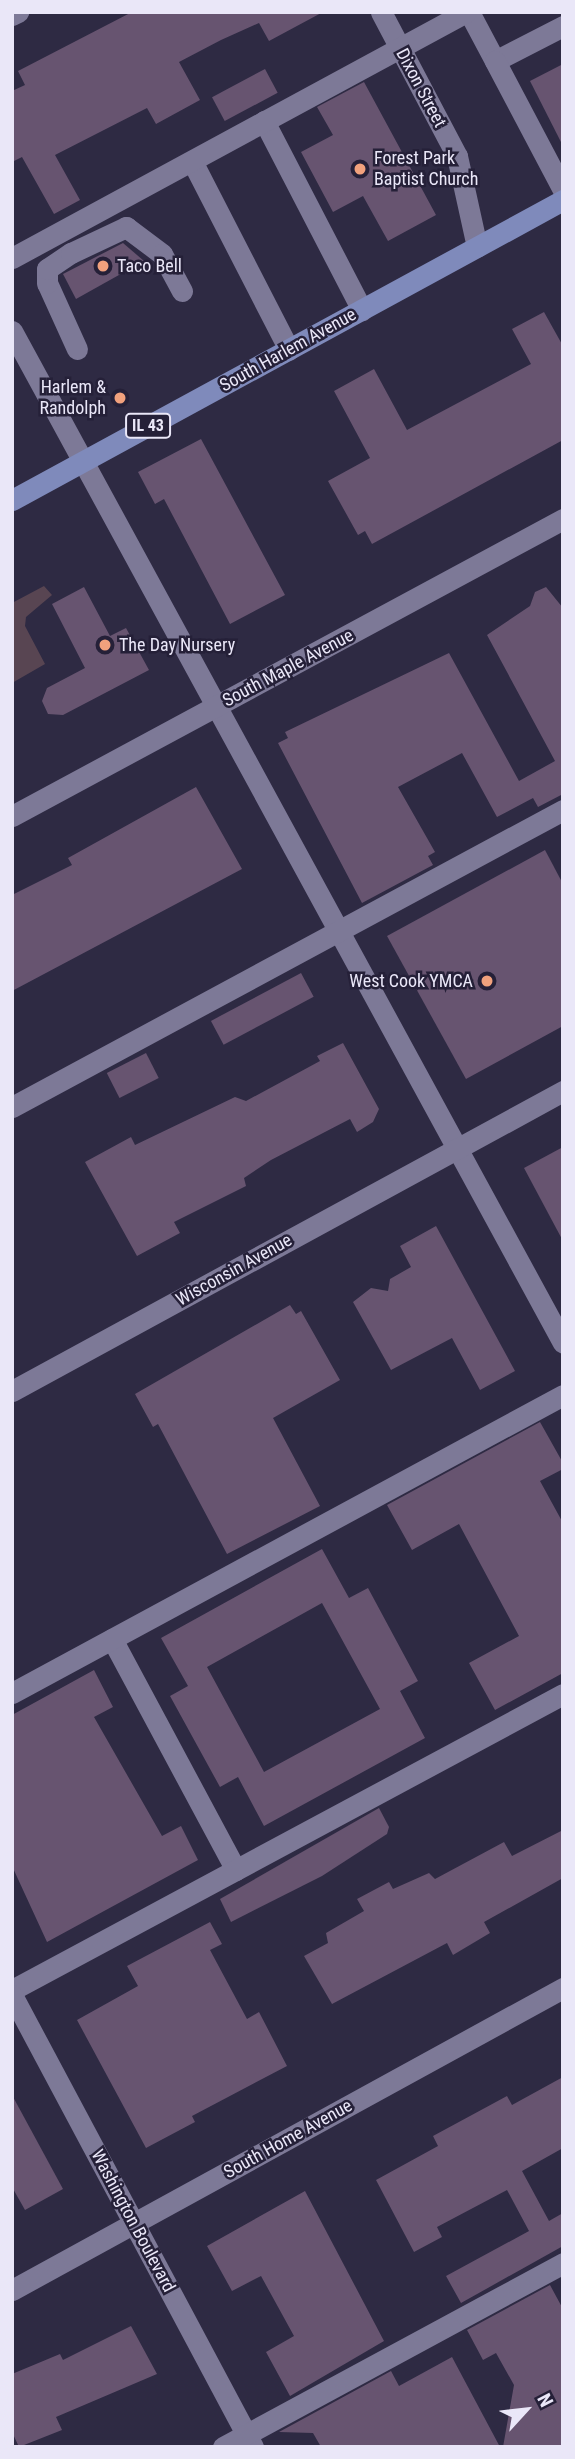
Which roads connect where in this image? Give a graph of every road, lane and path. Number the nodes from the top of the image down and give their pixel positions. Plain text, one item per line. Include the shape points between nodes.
1 (18, 12) edge
2 (381, 12) edge
3 (467, 12) edge
4 (12, 15) edge
5 (563, 26) edge
6 (400, 48) junction
7 (495, 61) junction
8 (264, 121) junction
9 (192, 161) junction
10 (563, 190) edge
11 (563, 200) edge
12 (477, 247) junction
13 (12, 258) edge
14 (182, 291) dead end
15 (362, 310) junction
16 (12, 331) edge
17 (77, 349) dead end
18 (289, 350) junction
19 (82, 463) junction
20 (12, 500) edge
21 (563, 519) edge
22 (216, 707) junction
23 (563, 810) edge
24 (12, 816) edge
25 (338, 931) junction
26 (563, 1091) edge
27 (12, 1107) edge
28 (456, 1148) junction
29 (563, 1343) edge
30 (12, 1391) edge
31 (563, 1395) edge
32 (113, 1639) junction
33 (12, 1693) edge
34 (563, 1694) edge
35 (236, 1870) junction
36 (563, 1988) edge
37 (12, 1992) edge
38 (134, 2223) junction
39 (563, 2263) edge
40 (12, 2290) edge
41 (250, 2440) edge
42 (223, 2447) edge

1 - 4 street
2 - 6 street, Dixon Street
3 - 6 street
3 - 7 street
5 - 7 street
6 - 8 street
6 - 12 street, Dixon Street via 457,156
7 - 10 street
8 - 9 street
8 - 15 street
9 - 13 street
9 - 18 street
11 - 12 main road, South Harlem Avenue / IL 43
12 - 15 main road, South Harlem Avenue / IL 43
14 - 17 street via 162,254 126,227 71,253 47,269 47,283
15 - 18 main road, South Harlem Avenue / IL 43
16 - 19 street
18 - 19 main road, South Harlem Avenue / IL 43
19 - 20 main road, South Harlem Avenue / IL 43
19 - 22 street
21 - 22 street, South Maple Avenue
22 - 24 street, South Maple Avenue
22 - 25 street
23 - 25 street
25 - 27 street
25 - 28 street
26 - 28 street, Wisconsin Avenue
28 - 29 street
28 - 30 street, Wisconsin Avenue
31 - 32 street
32 - 33 street
32 - 35 street
34 - 35 street
35 - 37 street
36 - 38 street, South Home Avenue
37 - 38 street, Washington Boulevard
38 - 40 street, South Home Avenue
38 - 41 street, Washington Boulevard
39 - 41 street
41 - 42 street

